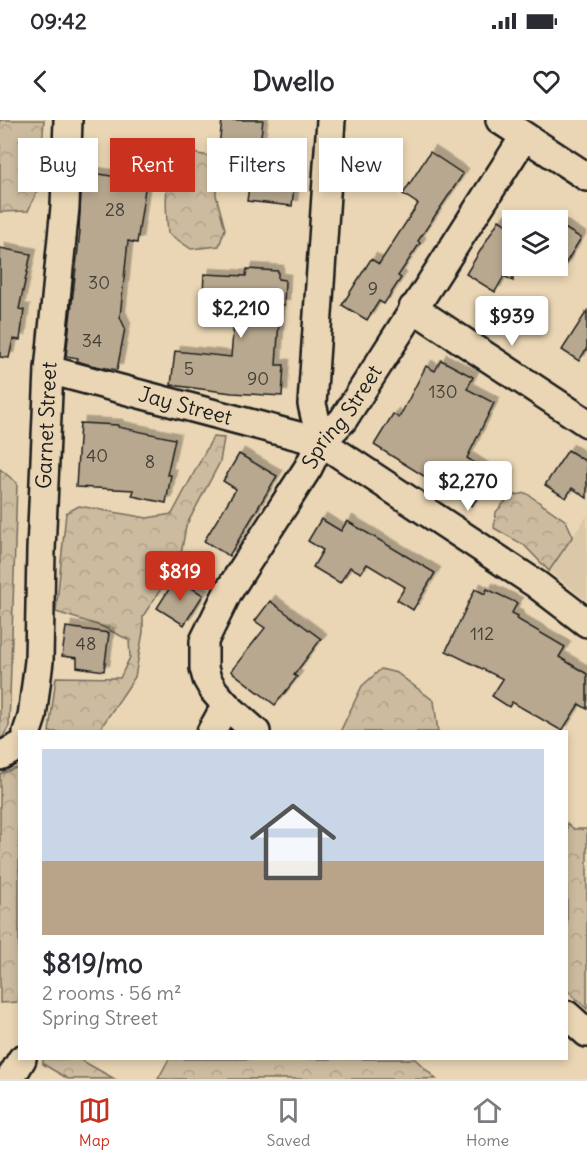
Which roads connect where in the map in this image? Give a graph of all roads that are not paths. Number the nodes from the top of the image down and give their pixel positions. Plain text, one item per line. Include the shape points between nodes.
1 (68, 120) edge
2 (331, 120) edge
3 (500, 120) edge
4 (524, 137) junction
5 (587, 177) edge
6 (413, 308) junction
7 (49, 370) junction
8 (587, 423) edge
9 (321, 442) junction
10 (587, 623) edge
11 (226, 705) junction
12 (28, 730) edge
13 (212, 730) edge
14 (254, 730) edge
15 (18, 748) edge
16 (0, 756) edge
17 (568, 1016) edge
18 (587, 1033) edge
19 (21, 1060) edge
20 (10, 1079) edge

1 - 7 street, Garnet Street
2 - 9 street via 312,404
3 - 4 street
4 - 5 street
4 - 6 street, Spring Street
6 - 8 street
6 - 9 street, Spring Street via 343,420
7 - 9 street, Jay Street
7 - 12 street, Garnet Street via 39,661
9 - 10 street, Jay Street
9 - 11 street, Spring Street via 207,632 204,668 214,691
11 - 13 street
11 - 14 street, Spring Street
15 - 16 street
17 - 18 street
19 - 20 street

